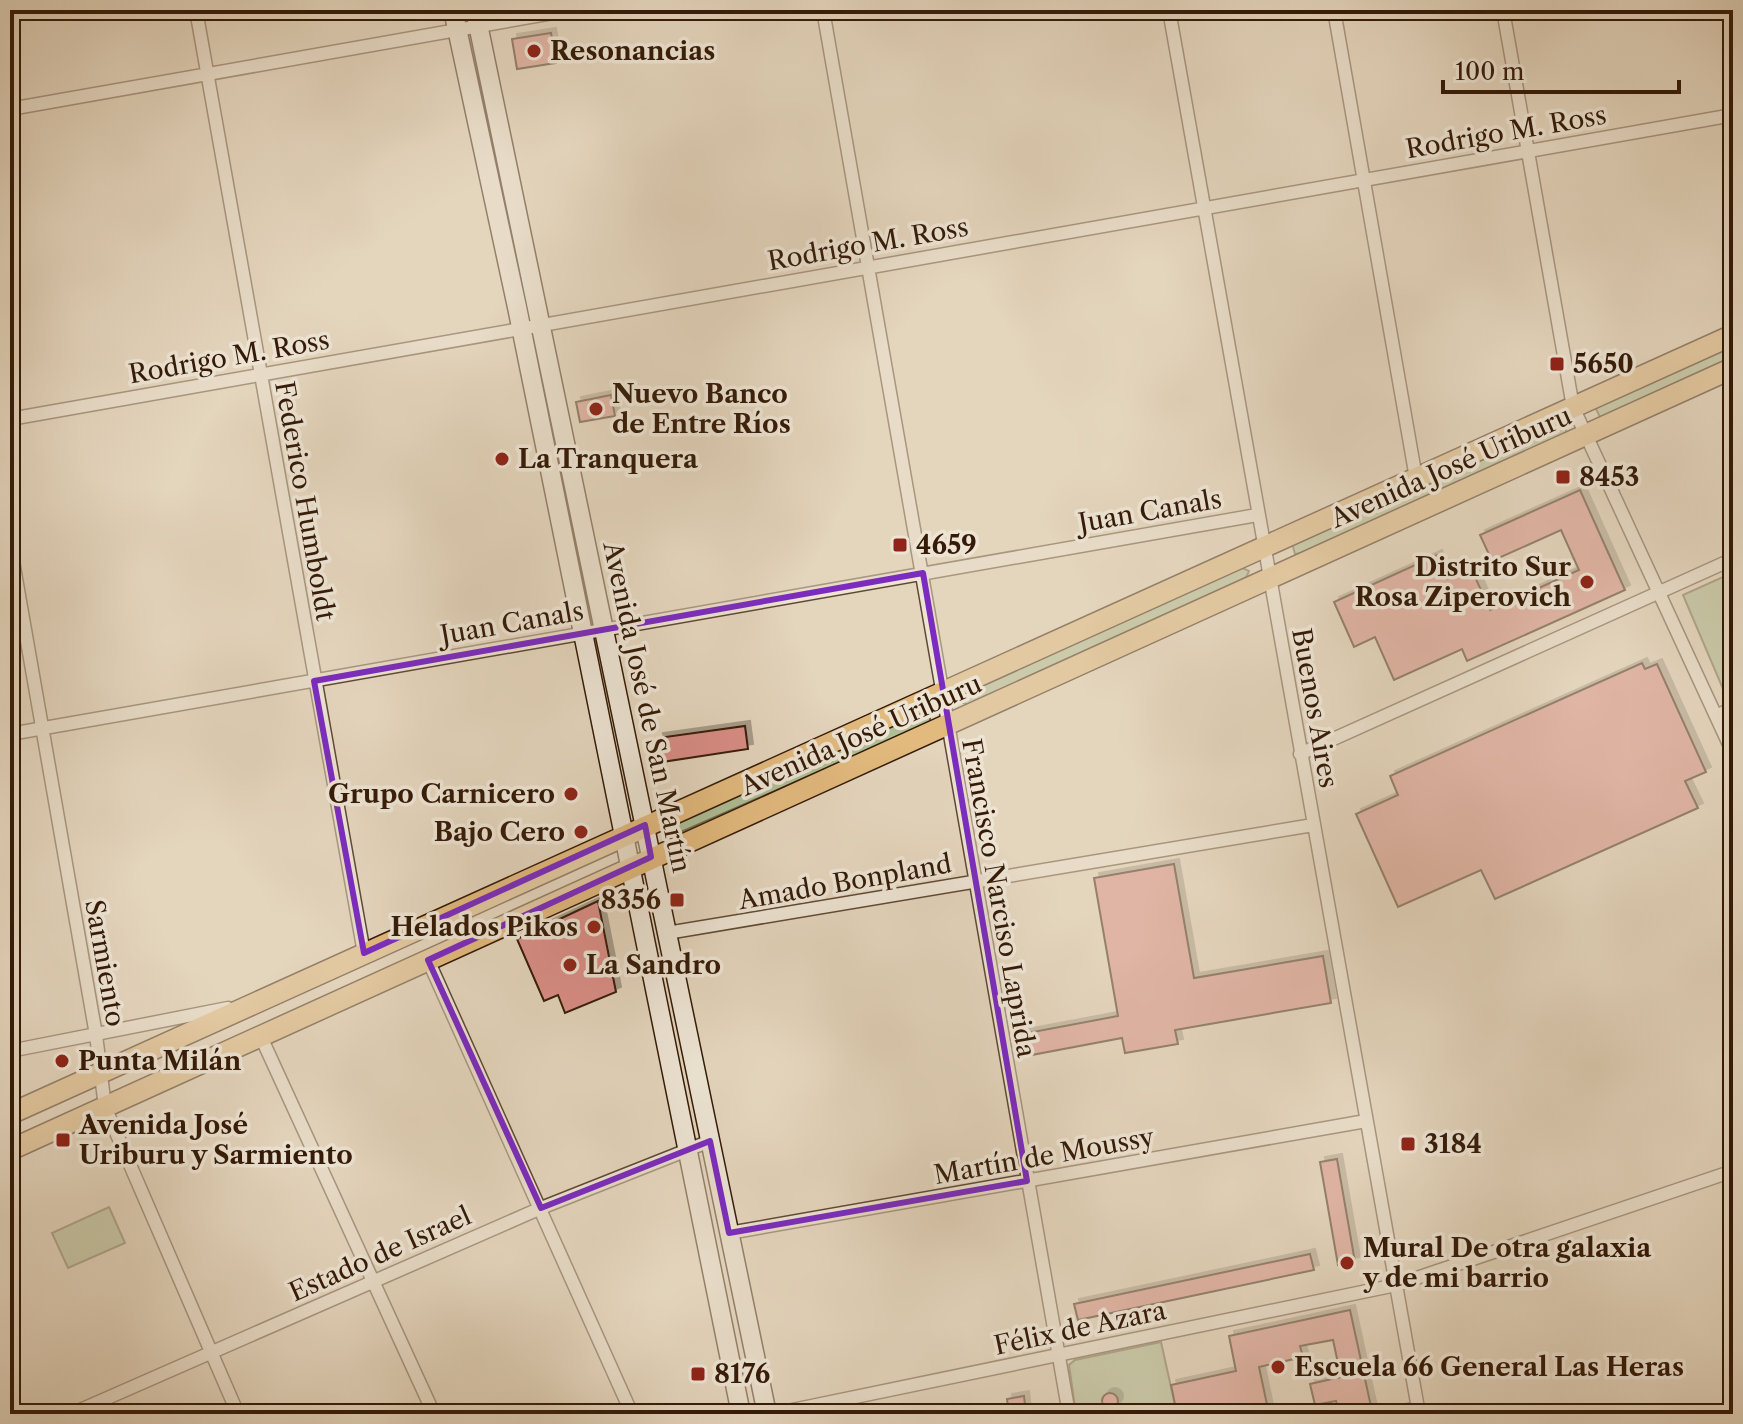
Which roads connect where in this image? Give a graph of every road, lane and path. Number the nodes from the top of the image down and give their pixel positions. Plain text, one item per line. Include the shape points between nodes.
1 (196, 10) edge
2 (453, 10) edge
3 (570, 10) edge
4 (823, 10) edge
5 (1169, 10) edge
6 (1334, 10) edge
7 (1503, 10) edge
8 (477, 18) edge
9 (459, 31) junction
10 (207, 75) junction
11 (10, 109) edge
12 (1733, 115) edge
13 (1528, 151) junction
14 (1364, 180) junction
15 (1204, 208) junction
16 (869, 266) junction
17 (542, 324) junction
18 (521, 327) junction
19 (1733, 335) edge
20 (1733, 368) edge
21 (260, 374) junction
22 (1573, 407) junction
23 (10, 419) edge
24 (1586, 435) junction
25 (1416, 478) junction
26 (1257, 515) junction
27 (10, 544) edge
28 (1263, 548) junction
29 (1733, 559) edge
30 (923, 573) junction
31 (1269, 579) junction
32 (1659, 592) junction
33 (604, 629) junction
34 (583, 633) junction
35 (314, 681) junction
36 (941, 691) junction
37 (1733, 708) edge
38 (1716, 716) junction
39 (946, 725) junction
40 (42, 728) junction
41 (10, 734) edge
42 (1733, 753) edge
43 (1300, 754) junction
44 (645, 825) junction
45 (1313, 825) junction
46 (622, 835) junction
47 (651, 857) junction
48 (629, 867) junction
49 (974, 882) junction
50 (667, 933) junction
51 (364, 953) junction
52 (428, 960) junction
53 (255, 1003) junction
54 (96, 1035) junction
55 (261, 1037) junction
56 (10, 1051) edge
57 (100, 1073) junction
58 (105, 1107) junction
59 (10, 1114) edge
60 (1366, 1121) junction
61 (710, 1141) junction
62 (10, 1150) edge
63 (687, 1150) junction
64 (1733, 1171) edge
65 (1027, 1181) junction
66 (541, 1208) junction
67 (729, 1233) junction
68 (373, 1283) junction
69 (1396, 1285) junction
70 (210, 1352) junction
71 (1058, 1355) junction
72 (71, 1414) edge
73 (238, 1414) edge
74 (434, 1414) edge
75 (632, 1414) edge
76 (741, 1414) edge
77 (767, 1414) edge
78 (773, 1414) edge
79 (1069, 1414) edge
80 (1419, 1414) edge

1 - 10 street, Federico Humboldt
2 - 9 main road, Avenida José de San Martín
3 - 8 street
4 - 16 street, Francisco Narciso Laprida
5 - 15 street, Buenos Aires
6 - 14 street
7 - 13 street
8 - 9 street
8 - 17 main road, Avenida José de San Martín
9 - 10 street
9 - 18 main road, Avenida José de San Martín
10 - 11 street
10 - 21 street, Federico Humboldt
12 - 13 street, Rodrigo M. Ross
13 - 14 street, Rodrigo M. Ross
13 - 22 street
14 - 15 street, Rodrigo M. Ross
14 - 25 street
15 - 16 street, Rodrigo M. Ross
15 - 26 street, Buenos Aires
16 - 17 street, Rodrigo M. Ross
16 - 30 street, Francisco Narciso Laprida
17 - 18 street, Rodrigo M. Ross
17 - 33 main road, Avenida José de San Martín
18 - 21 street, Rodrigo M. Ross
18 - 34 main road, Avenida José de San Martín
19 - 22 main road, Avenida José Uriburu
20 - 24 main road, Avenida José Uriburu
21 - 23 street, Rodrigo M. Ross
21 - 35 street, Federico Humboldt
22 - 24 street
22 - 25 main road, Avenida José Uriburu
24 - 31 main road, Avenida José Uriburu
24 - 32 street
25 - 28 main road, Avenida José Uriburu
26 - 28 street, Buenos Aires
26 - 30 street, Juan Canals
27 - 40 street, Sarmiento
28 - 31 street, Buenos Aires
28 - 36 main road, Avenida José Uriburu
29 - 32 street
30 - 33 street, Juan Canals
30 - 36 street, Francisco Narciso Laprida
31 - 39 main road, Avenida José Uriburu
31 - 43 street, Buenos Aires
32 - 38 street
32 - 43 street
33 - 34 street, Juan Canals
33 - 44 main road, Avenida José de San Martín
34 - 35 street, Juan Canals
34 - 46 main road, Avenida José de San Martín
35 - 40 street, Juan Canals
35 - 51 street, Federico Humboldt
36 - 39 street, Francisco Narciso Laprida
36 - 44 main road, Avenida José Uriburu
37 - 38 street
38 - 42 street
39 - 47 main road, Avenida José Uriburu
39 - 49 street, Francisco Narciso Laprida
40 - 41 street, Juan Canals
40 - 54 street, Sarmiento
43 - 45 street, Buenos Aires
44 - 46 main road, Avenida José Uriburu
44 - 47 main road, Avenida José de San Martín
45 - 49 street, Amado Bonpland
45 - 60 street, Buenos Aires
46 - 48 main road, Avenida José de San Martín
46 - 51 main road, Avenida José Uriburu
47 - 48 main road, Avenida José Uriburu
47 - 50 main road, Avenida José de San Martín
48 - 52 main road, Avenida José Uriburu
48 - 63 main road, Avenida José de San Martín
49 - 50 street, Amado Bonpland
49 - 65 street, Francisco Narciso Laprida
50 - 61 main road, Avenida José de San Martín
51 - 53 main road, Avenida José Uriburu
52 - 55 main road, Avenida José Uriburu
52 - 66 street
53 - 54 street
53 - 57 main road, Avenida José Uriburu
54 - 56 street
54 - 57 street, Sarmiento
55 - 58 main road, Avenida José Uriburu
55 - 68 street
57 - 58 street, Sarmiento
57 - 59 main road, Avenida José Uriburu
58 - 62 main road, Avenida José Uriburu
58 - 70 street, Sarmiento
60 - 65 street, Martín de Moussy
60 - 69 street, Buenos Aires
61 - 63 street, Estado de Israel
61 - 67 main road, Avenida José de San Martín
63 - 66 street, Estado de Israel
63 - 76 main road, Avenida José de San Martín
64 - 69 street, Félix de Azara
65 - 67 street, Martín de Moussy
65 - 71 street, Francisco Narciso Laprida
66 - 68 street, Estado de Israel
66 - 75 street
67 - 77 main road, Avenida José de San Martín
68 - 70 street, Estado de Israel
68 - 74 street
69 - 71 street, Félix de Azara
69 - 80 street, Buenos Aires
70 - 72 street, Estado de Israel
70 - 73 street, Sarmiento
71 - 78 street, Félix de Azara
71 - 79 street, Francisco Narciso Laprida

